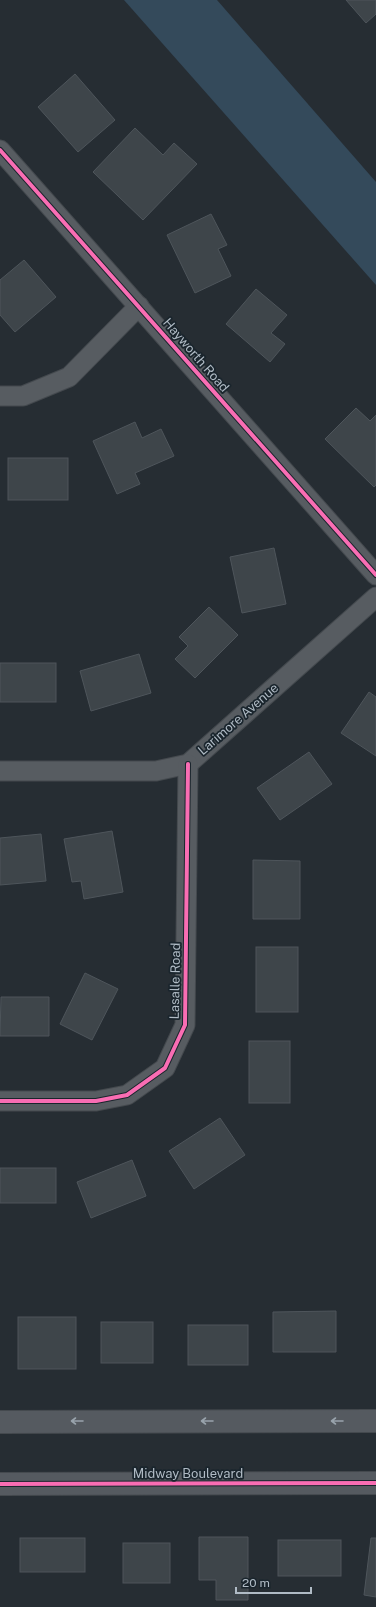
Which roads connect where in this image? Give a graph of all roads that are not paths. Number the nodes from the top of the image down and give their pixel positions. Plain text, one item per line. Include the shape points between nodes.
1 (0, 150) edge
2 (139, 306) junction
3 (0, 396) edge
4 (376, 574) edge
5 (376, 598) edge
6 (188, 764) junction
7 (0, 771) edge
8 (0, 1101) edge
9 (376, 1421) edge
10 (0, 1422) edge
11 (376, 1483) edge
12 (0, 1484) edge

1 - 2 street, Hayworth Road
2 - 3 street via 69,376 23,396
2 - 4 street, Hayworth Road
5 - 6 street, Larimore Avenue
6 - 7 street, Larimore Avenue via 156,771
6 - 8 street, Lasalle Road via 185,1025 165,1068 127,1095 96,1101
9 -> 10 street
11 - 12 street, Midway Boulevard

